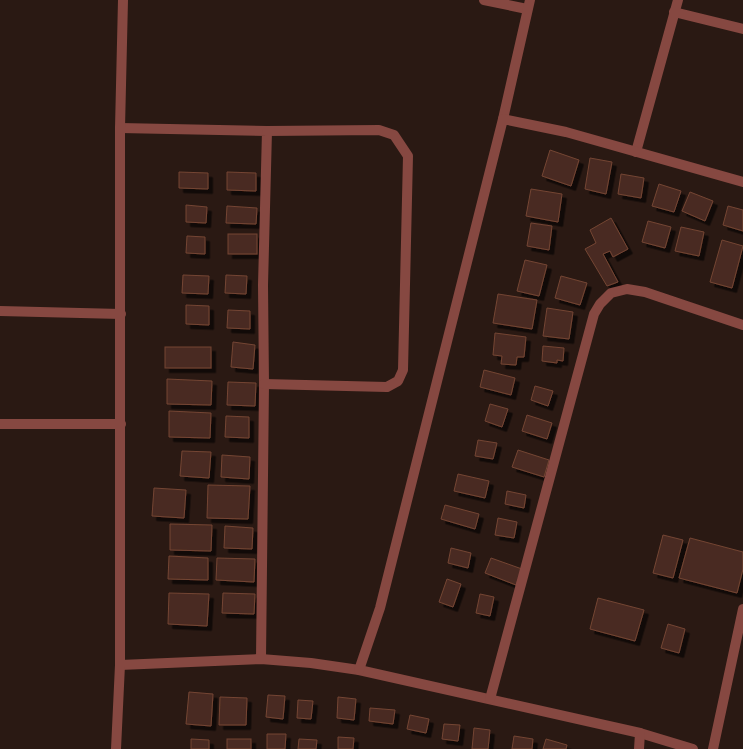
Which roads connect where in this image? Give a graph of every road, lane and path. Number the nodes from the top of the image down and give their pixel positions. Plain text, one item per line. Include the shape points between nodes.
1 (123, 0) edge
2 (484, 0) edge
3 (678, 0) edge
4 (528, 4) edge
5 (674, 12) junction
6 (743, 29) edge
7 (504, 119) junction
8 (120, 128) junction
9 (267, 131) junction
10 (636, 152) junction
11 (743, 182) edge
12 (0, 311) edge
13 (121, 314) junction
14 (743, 325) edge
15 (264, 384) junction
16 (0, 424) edge
17 (121, 424) junction
18 (742, 614) edge
19 (260, 659) junction
20 (120, 665) junction
21 (358, 670) junction
22 (490, 699) junction
23 (640, 733) junction
24 (116, 749) edge
25 (639, 749) edge
26 (693, 749) edge
27 (714, 749) edge

1 - 8 street
2 - 4 street
3 - 5 street
4 - 7 street
5 - 6 street
5 - 10 street
7 - 10 street
7 - 21 street via 380,608
8 - 9 street
8 - 13 street
9 - 15 street
9 - 15 street via 379,130 394,135 408,156 403,370 398,380 386,387
10 - 11 street
12 - 13 street
13 - 17 street
14 - 22 street via 627,289 611,293 600,304 594,314
15 - 19 street
16 - 17 street
17 - 20 street
18 - 27 street
19 - 20 street
19 - 21 street
20 - 24 street
21 - 22 street
22 - 23 street
23 - 25 street
23 - 26 street

